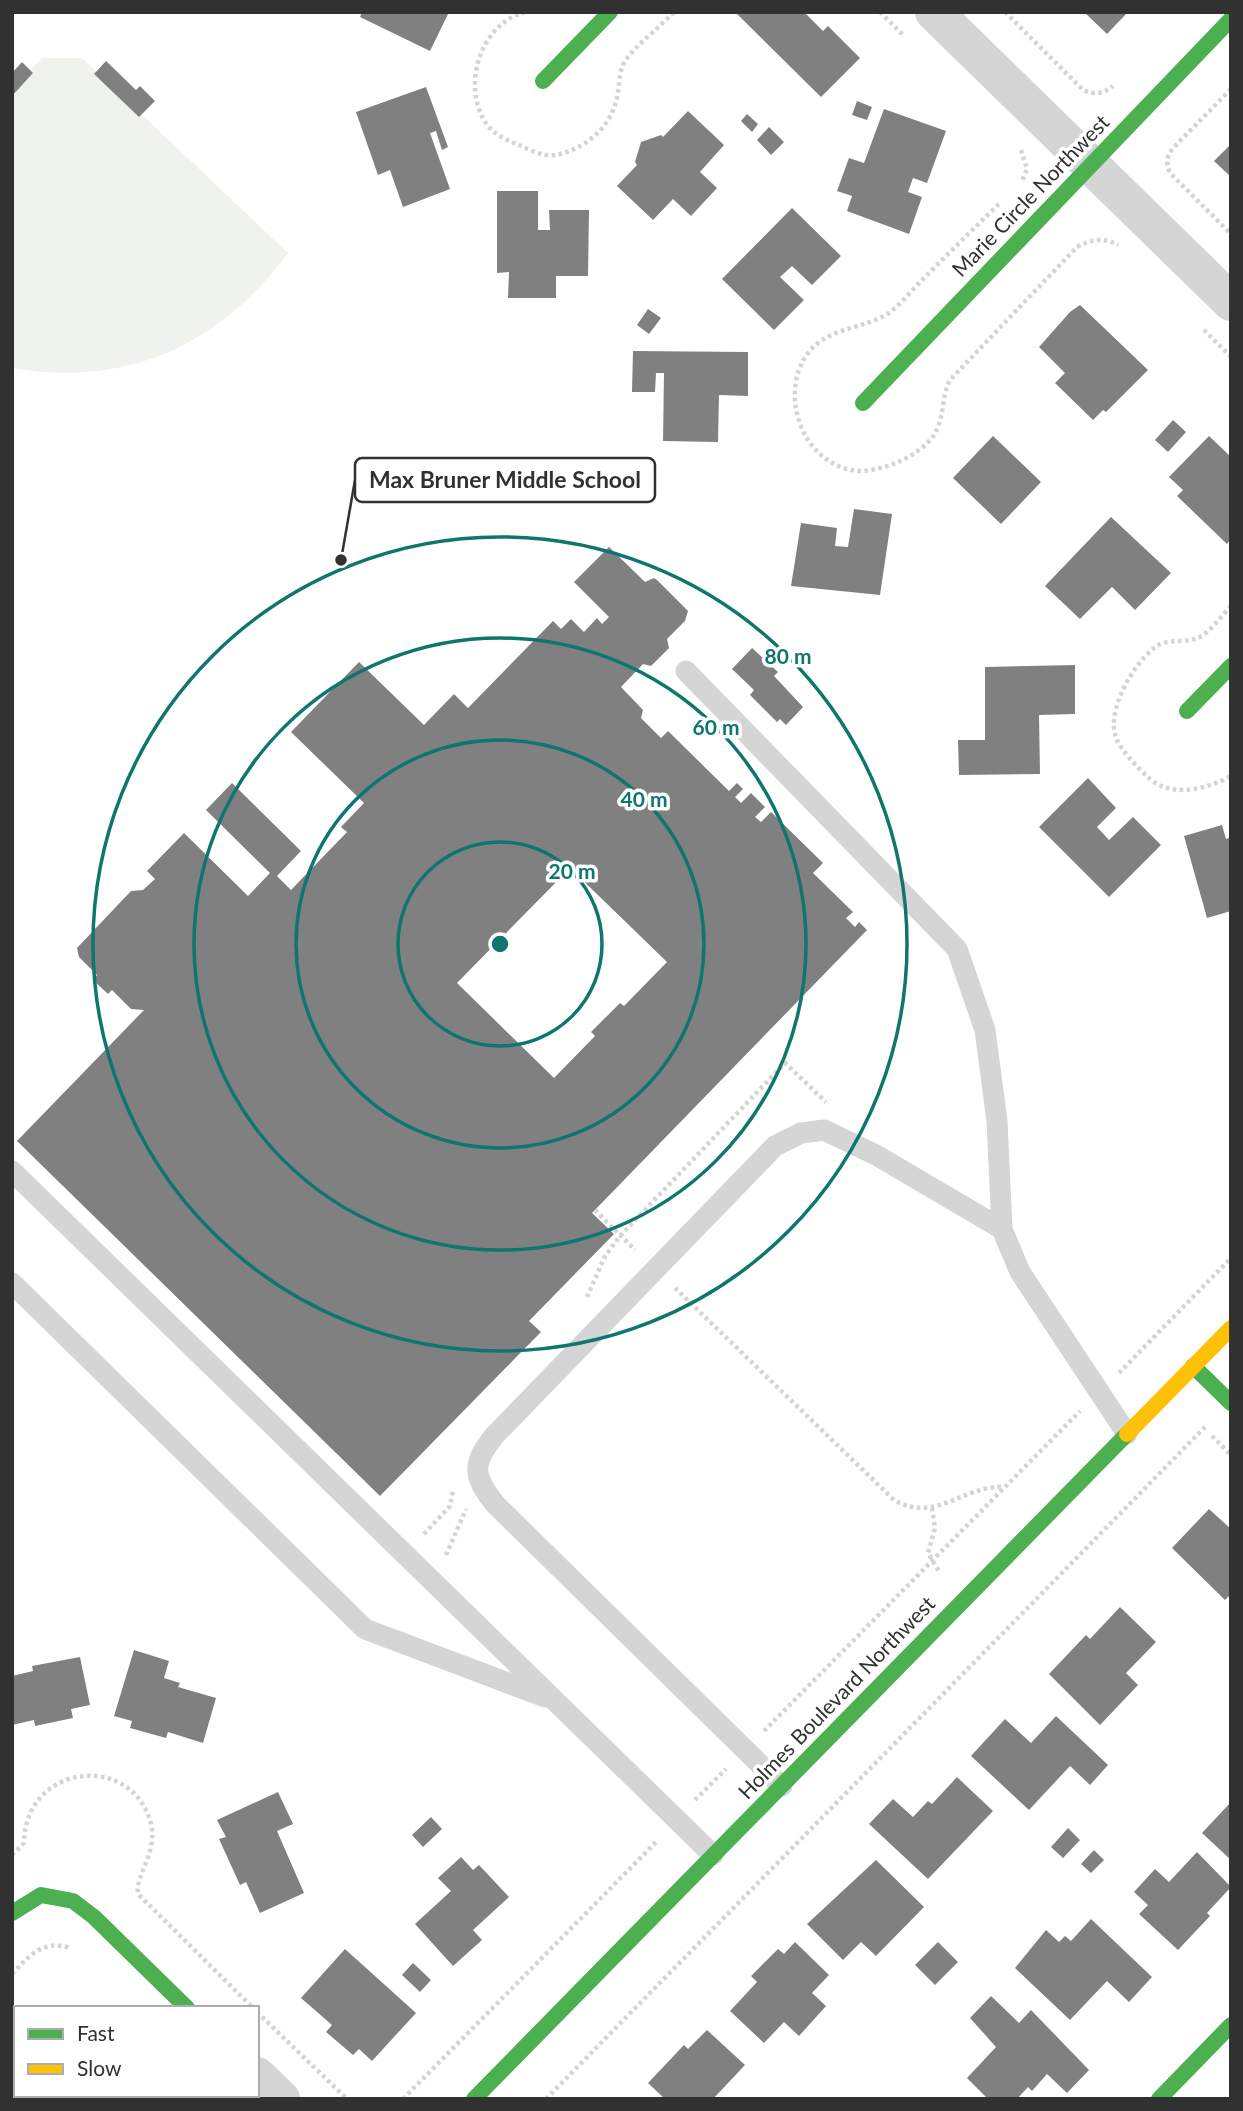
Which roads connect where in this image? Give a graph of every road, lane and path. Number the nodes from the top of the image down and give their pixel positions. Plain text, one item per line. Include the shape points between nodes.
1 (610, 12) edge
2 (934, 12) edge
3 (1005, 12) edge
4 (1231, 19) edge
5 (1119, 79) dead end
6 (543, 81) dead end
7 (1231, 89) edge
8 (1090, 165) junction
9 (1231, 234) edge
10 (1231, 302) edge
11 (863, 403) dead end
12 (1231, 666) edge
13 (686, 671) dead end
14 (1187, 711) dead end
15 (833, 1106) dead end
16 (12, 1171) edge
17 (594, 1210) dead end
18 (1002, 1229) junction
19 (620, 1236) junction
20 (1231, 1258) edge
21 (656, 1269) junction
22 (12, 1283) edge
23 (582, 1305) dead end
24 (1231, 1328) edge
25 (1193, 1366) junction
26 (1099, 1392) junction
27 (1230, 1403) edge
28 (1204, 1428) junction
29 (1127, 1434) junction
30 (1231, 1454) edge
31 (1005, 1487) junction
32 (454, 1488) dead end
33 (420, 1540) dead end
34 (554, 1701) junction
35 (745, 1750) junction
36 (782, 1786) junction
37 (677, 1821) junction
38 (12, 1854) edge
39 (713, 1856) junction
40 (12, 1913) edge
41 (76, 1951) dead end
42 (12, 1974) edge
43 (185, 2006) edge
44 (251, 2006) edge
45 (259, 2014) edge
46 (1231, 2025) edge
47 (259, 2078) edge
48 (281, 2099) edge
49 (347, 2099) edge
50 (403, 2099) edge
51 (474, 2099) edge
52 (546, 2099) edge
53 (1159, 2099) edge

1 - 6 street
2 - 8 street
3 - 5 path via 1083,90 1102,93
4 - 8 street, Marie Circle Northwest
7 - 9 path via 1174,147 1167,164 1170,173
8 - 10 street
8 - 11 street, Marie Circle Northwest
12 - 14 street
13 - 18 lane via 957,949 985,1030 997,1121
15 - 19 path via 785,1063
16 - 34 lane
17 - 19 path
18 - 21 lane via 824,1130 801,1133 775,1146
18 - 26 lane via 1020,1272
19 - 21 path
19 - 23 path
20 - 26 path
21 - 31 path via 894,1500 909,1508 932,1508 991,1486
21 - 35 lane via 482,1450 478,1483
22 - 34 lane via 365,1629
24 - 25 street, Holmes Boulevard Northwest
25 - 27 street
25 - 29 street, Holmes Boulevard Northwest
26 - 29 lane
26 - 31 path
27 - 28 path
28 - 30 path
28 - 52 path
29 - 36 street, Holmes Boulevard Northwest
31 - 35 path
32 - 33 path via 450,1506
34 - 37 lane
35 - 36 lane
35 - 37 path
36 - 39 street, Holmes Boulevard Northwest
37 - 39 lane
37 - 50 path
38 - 44 path via 24,1843 31,1808 57,1782 90,1776 126,1787 150,1819 151,1855 138,1895
39 - 51 street, Holmes Boulevard Northwest
40 - 43 street via 41,1895 73,1901
41 - 42 path via 56,1944 43,1947
45 - 49 path
46 - 53 street
47 - 48 street

